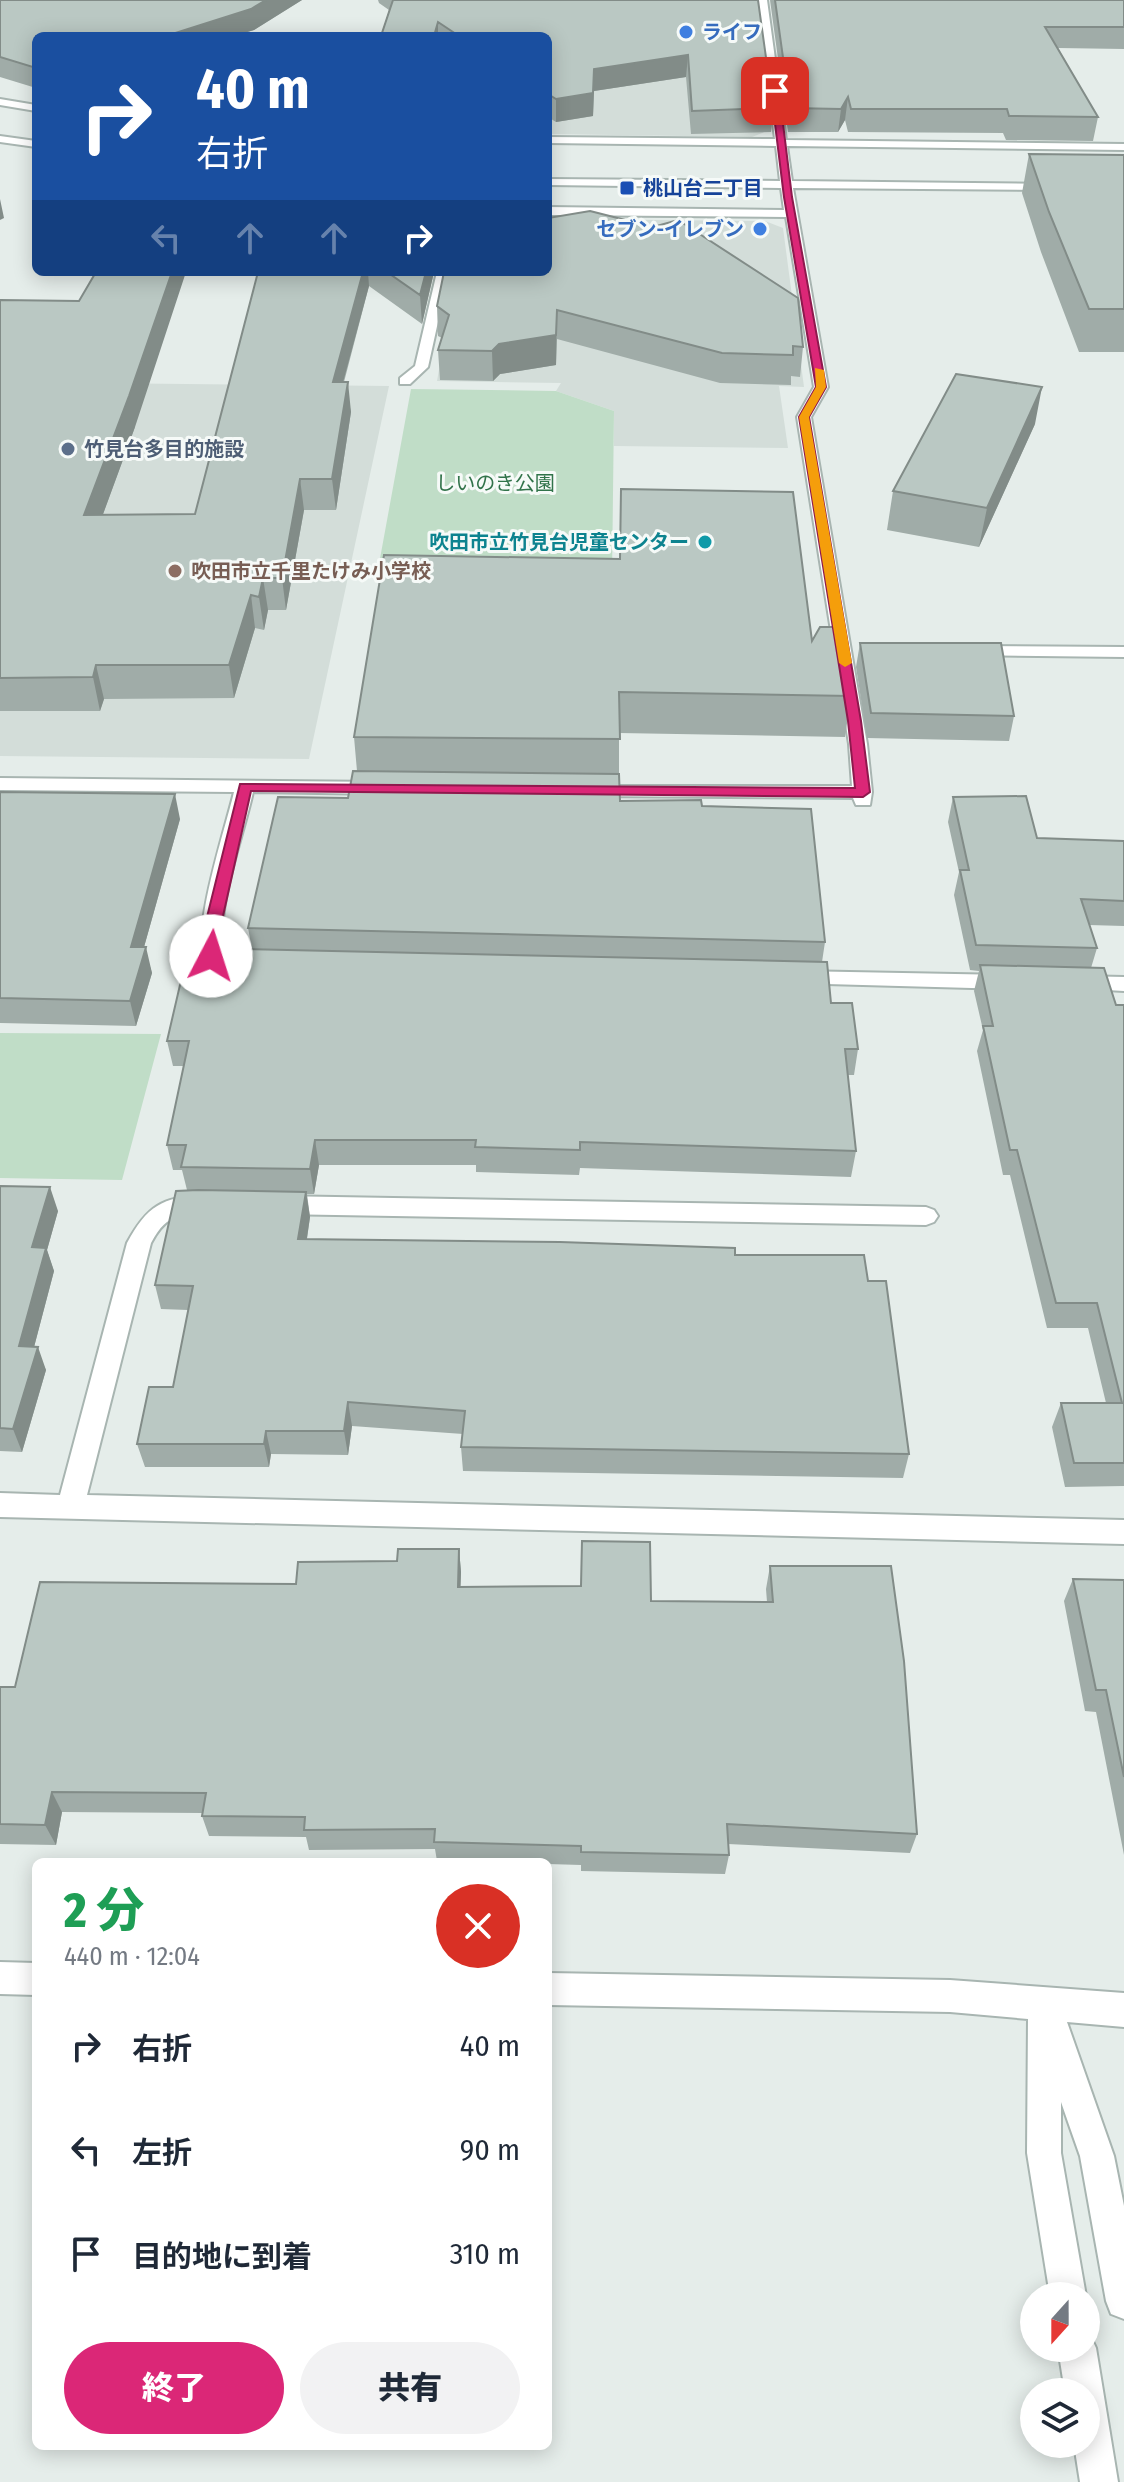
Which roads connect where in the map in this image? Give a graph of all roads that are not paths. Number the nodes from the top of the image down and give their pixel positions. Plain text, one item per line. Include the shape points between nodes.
1 (762, 0) edge
2 (0, 102) edge
3 (32, 107) edge
4 (0, 139) edge
5 (552, 140) edge
6 (32, 143) edge
7 (782, 143) junction
8 (1124, 147) edge
9 (552, 169) edge
10 (1062, 174) edge
11 (785, 178) junction
12 (552, 182) edge
13 (1062, 187) edge
14 (552, 211) edge
15 (792, 214) junction
16 (442, 276) edge
17 (405, 381) dead end
18 (958, 651) edge
19 (1124, 652) edge
20 (0, 784) edge
21 (245, 787) junction
22 (403, 788) edge
23 (559, 789) edge
24 (294, 967) edge
25 (771, 977) edge
26 (1032, 983) edge
27 (1062, 983) edge
28 (1124, 984) edge
29 (926, 1216) dead end
30 (0, 1505) edge
31 (71, 1506) junction
32 (1124, 1532) edge
33 (0, 1978) edge
34 (32, 1979) edge
35 (552, 1989) edge
36 (1044, 2003) junction
37 (1124, 2010) edge
38 (1066, 2282) edge
39 (1124, 2301) edge
40 (1095, 2458) edge
41 (1099, 2482) edge

1 - 7 street
2 - 3 street
4 - 6 street
5 - 7 street
7 - 8 street
7 - 11 street
9 - 11 street
10 - 11 street
11 - 12 street
11 - 13 street
11 - 15 street
14 - 15 street
15 - 23 street via 821,387 804,417 849,646 863,797
16 - 17 street via 421,367
18 - 19 street
20 - 21 street
21 - 22 street
21 - 24 street via 211,933 211,956 227,964
25 - 26 street
27 - 28 street
29 - 31 street via 239,1204 170,1208 147,1226 134,1257
30 - 31 street
31 - 32 street
33 - 34 street
35 - 36 street via 950,1996
36 - 37 street
36 - 38 street via 1044,2153
36 - 39 street via 1097,2156
40 - 41 street

